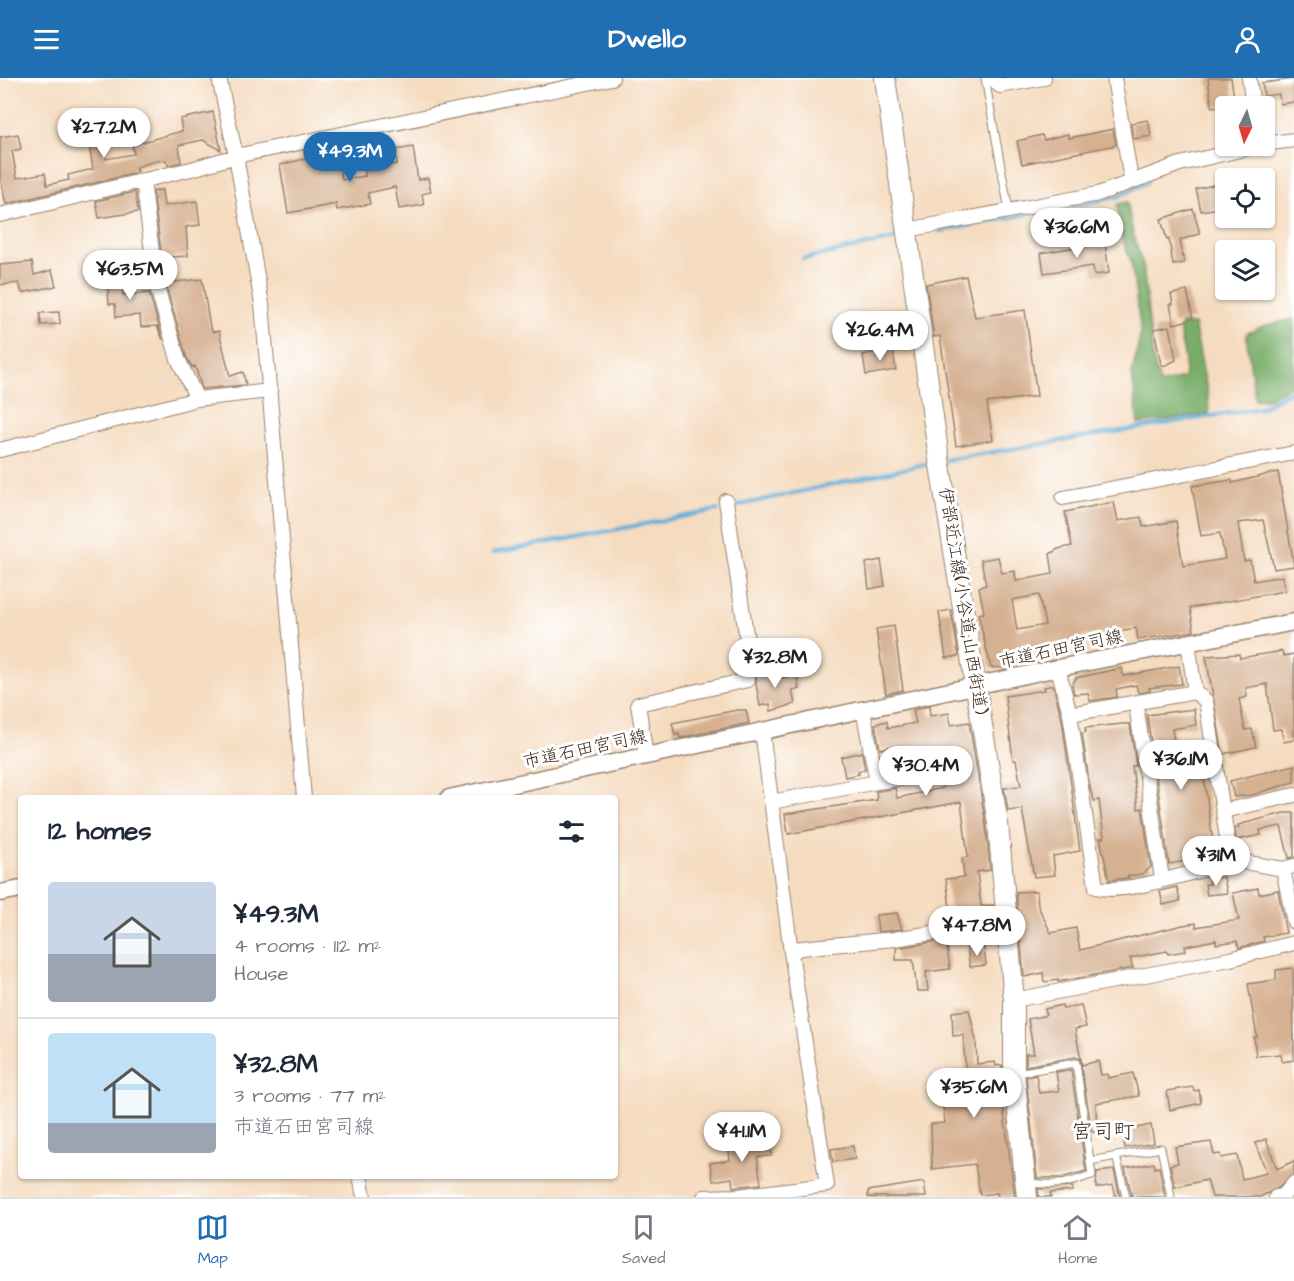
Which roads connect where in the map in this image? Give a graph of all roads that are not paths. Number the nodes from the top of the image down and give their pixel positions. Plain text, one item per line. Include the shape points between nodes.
1 (219, 78) edge
2 (612, 78) edge
3 (885, 78) edge
4 (985, 78) edge
5 (992, 78) edge
6 (1044, 78) edge
7 (1114, 78) edge
8 (1250, 78) edge
9 (1252, 96) edge
10 (1294, 140) edge
11 (1275, 143) edge
12 (236, 156) junction
13 (1215, 156) edge
14 (143, 180) junction
15 (1131, 180) junction
16 (1009, 212) junction
17 (0, 215) edge
18 (907, 230) junction
19 (270, 391) junction
20 (197, 399) junction
21 (0, 450) edge
22 (1294, 453) edge
23 (1064, 498) dead end
24 (726, 501) dead end
25 (1294, 622) edge
26 (1188, 642) junction
27 (1058, 668) junction
28 (977, 688) junction
29 (1195, 692) junction
30 (1136, 705) junction
31 (863, 710) junction
32 (1070, 714) junction
33 (762, 731) junction
34 (646, 756) junction
35 (922, 775) dead end
36 (877, 782) junction
37 (304, 795) edge
38 (463, 795) edge
39 (1294, 795) edge
40 (771, 802) junction
41 (1223, 811) junction
42 (1227, 859) junction
43 (1289, 867) edge
44 (1162, 879) junction
45 (18, 890) edge
46 (0, 893) edge
47 (1009, 921) junction
48 (1294, 922) edge
49 (1294, 943) edge
50 (791, 952) junction
51 (1014, 1000) junction
52 (1014, 1073) junction
53 (1116, 1156) junction
54 (1090, 1161) junction
55 (361, 1179) edge
56 (1294, 1183) edge
57 (1026, 1190) edge
58 (1284, 1196) edge
59 (364, 1197) edge
60 (704, 1197) edge
61 (1125, 1197) edge
62 (1171, 1197) edge

1 - 12 street
2 - 12 street
3 - 18 main road, 伊部近江線(小谷道;山西街道)
4 - 16 lane
5 - 6 street via 1000,86
7 - 15 street
8 - 9 street
10 - 11 street
12 - 14 street
12 - 19 street via 262,304
13 - 15 street
14 - 17 street
14 - 20 street via 156,284 178,359
15 - 16 street via 1098,194
16 - 18 street
18 - 28 main road, 伊部近江線(小谷道;山西街道)
19 - 20 street
19 - 37 street
20 - 21 street
22 - 23 street
24 - 34 street via 748,646 747,680 638,704
25 - 26 street, 市道石田宮司線
26 - 27 street, 市道石田宮司線
26 - 29 street
27 - 28 street, 市道石田宮司線
27 - 32 street
28 - 31 street, 市道石田宮司線
28 - 47 main road, 伊部近江線(小谷道;山西街道)
29 - 30 street
29 - 41 street via 1206,701
30 - 32 street
30 - 44 street
31 - 33 street, 市道石田宮司線
31 - 36 street
32 - 44 street via 1096,887 1103,890
33 - 34 street, 市道石田宮司線
33 - 40 street
34 - 38 street, 市道石田宮司線
35 - 36 street
36 - 40 street
39 - 41 street
40 - 50 street
41 - 42 street
42 - 43 street
42 - 44 street via 1222,865
43 - 48 street
45 - 46 street
47 - 50 street
47 - 51 main road, 伊部近江線(小谷道;山西街道)
49 - 51 street
50 - 60 street via 827,1185
51 - 52 main road, 伊部近江線(小谷道;山西街道)
52 - 54 lane via 1077,1063
52 - 57 main road, 伊部近江線(小谷道;山西街道)
53 - 54 lane
53 - 61 lane
53 - 62 lane via 1161,1148
54 - 57 lane via 1092,1175
55 - 59 street
56 - 58 street

